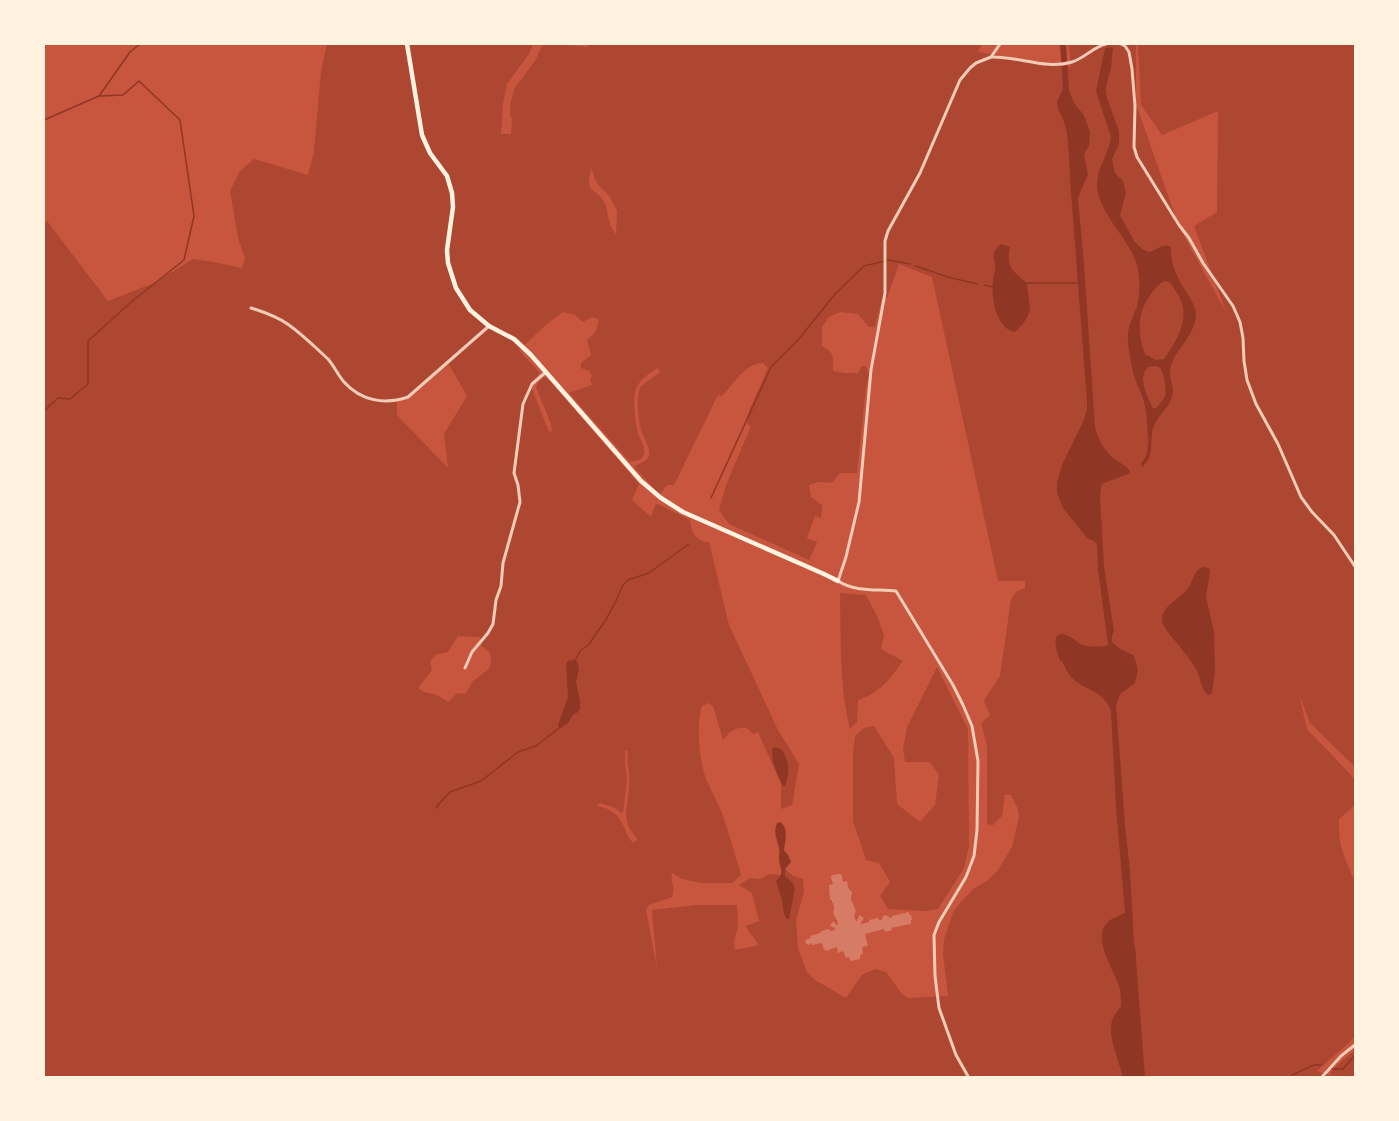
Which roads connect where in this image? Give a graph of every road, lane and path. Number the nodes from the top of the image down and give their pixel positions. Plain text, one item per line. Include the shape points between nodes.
1 (407, 44) edge
2 (1000, 44) edge
3 (1106, 44) edge
4 (1121, 44) edge
5 (991, 57) junction
6 (251, 308) dead end
7 (489, 326) junction
8 (546, 372) junction
9 (1356, 568) edge
10 (838, 581) junction
11 (465, 668) dead end
12 (1356, 1044) edge
13 (969, 1077) edge
14 (1322, 1077) edge

1 - 7 main road via 422,135 447,176 452,193 447,250 451,276 471,310
2 - 5 street
3 - 5 street via 1068,63
4 - 9 street via 1129,52 1132,69 1137,157 1233,306 1244,338 1247,380 1301,497
5 - 10 street via 976,63 960,80 920,173 885,241 885,293 872,370 859,502
6 - 7 street via 288,324 329,361 344,383 368,399 384,402 408,397
7 - 8 main road via 514,339
8 - 10 main road via 661,498 683,512
8 - 11 street via 532,384 523,404 514,473 520,502 503,563 493,624
10 - 13 street via 854,588 896,591 953,685 972,726 978,760 976,844 966,877 934,935 939,1008 956,1055
12 - 14 street

